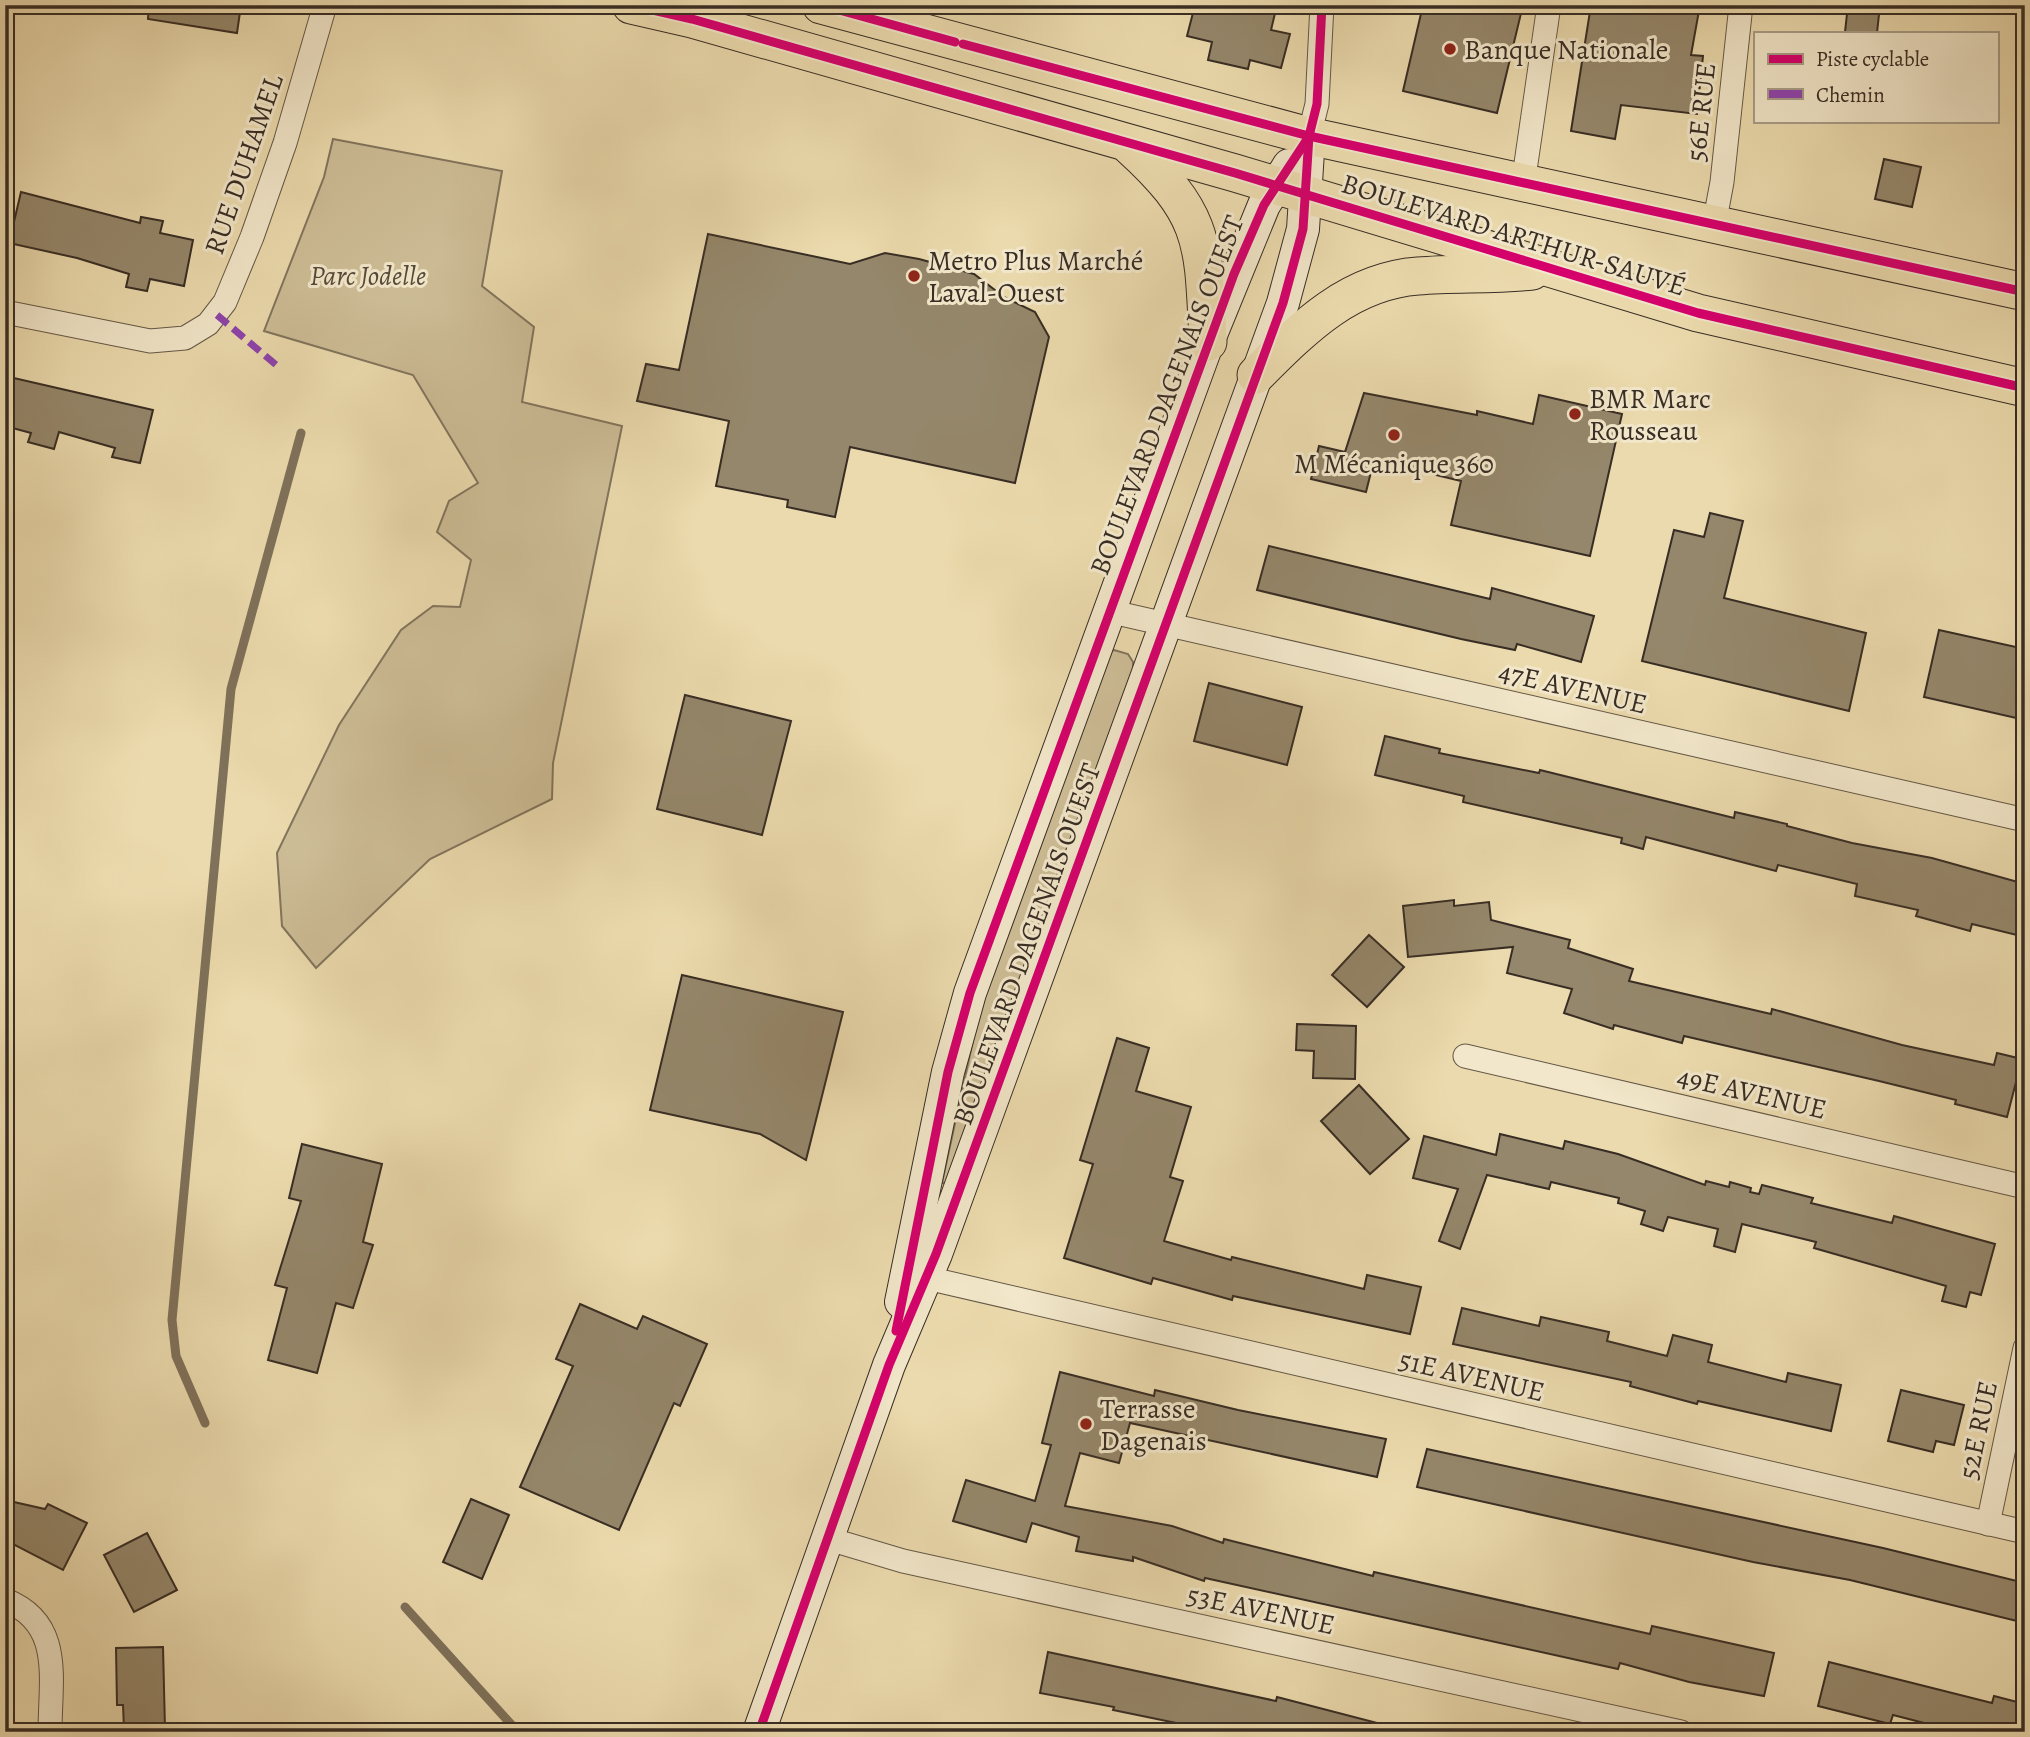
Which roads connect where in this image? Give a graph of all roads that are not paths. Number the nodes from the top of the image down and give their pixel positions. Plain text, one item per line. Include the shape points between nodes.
1 (325, 5) edge
2 (631, 5) edge
3 (821, 5) edge
4 (1322, 5) edge
5 (1549, 5) edge
6 (1741, 5) edge
7 (1309, 136) junction
8 (1127, 143) junction
9 (1522, 184) junction
10 (1290, 190) junction
11 (1714, 225) junction
12 (1550, 269) junction
13 (2025, 292) edge
14 (5, 312) edge
15 (1208, 342) junction
16 (1256, 375) junction
17 (2025, 388) edge
18 (1108, 611) junction
19 (1166, 624) junction
20 (2025, 820) edge
21 (1465, 1056) dead end
22 (2025, 1187) edge
23 (916, 1276) junction
24 (2025, 1349) edge
25 (1987, 1524) junction
26 (2025, 1532) edge
27 (829, 1539) junction
28 (5, 1600) edge
29 (50, 1732) edge
30 (759, 1732) edge
31 (1681, 1732) edge

1 - 14 street, RUE DUHAMEL via 252,237 225,302 200,331 185,338 150,341
2 - 8 main road, BOULEVARD ARTHUR-SAUVÉ
3 - 7 main road, BOULEVARD ARTHUR-SAUVÉ
4 - 7 street via 1317,104
5 - 9 street
6 - 11 street, 56E RUE
7 - 9 main road, BOULEVARD ARTHUR-SAUVÉ
7 - 10 main road, BOULEVARD DAGENAIS OUEST
8 - 10 main road, BOULEVARD ARTHUR-SAUVÉ
8 - 15 main road via 1167,181 1192,217 1202,253
9 - 11 main road, BOULEVARD ARTHUR-SAUVÉ
10 - 12 main road, BOULEVARD ARTHUR-SAUVÉ
10 - 15 main road, BOULEVARD DAGENAIS OUEST via 1254,228
10 - 16 main road, BOULEVARD DAGENAIS OUEST via 1297,258
11 - 13 main road, BOULEVARD ARTHUR-SAUVÉ
12 - 16 main road via 1486,276 1419,276 1367,287 1307,325
12 - 17 main road, BOULEVARD ARTHUR-SAUVÉ via 1749,326
15 - 18 main road, BOULEVARD DAGENAIS OUEST
16 - 19 main road, BOULEVARD DAGENAIS OUEST
18 - 19 street, 47E AVENUE
18 - 23 main road, BOULEVARD DAGENAIS OUEST via 956,1040
19 - 20 street, 47E AVENUE
19 - 23 main road, BOULEVARD DAGENAIS OUEST
21 - 22 street, 49E AVENUE
23 - 25 street, 51E AVENUE
23 - 27 main road, BOULEVARD DAGENAIS OUEST
24 - 25 street, 52E RUE
25 - 26 street, 51E AVENUE
27 - 30 main road, BOULEVARD DAGENAIS OUEST
27 - 31 street, 53E AVENUE via 917,1564
28 - 29 street via 22,1606 43,1627 49,1642

